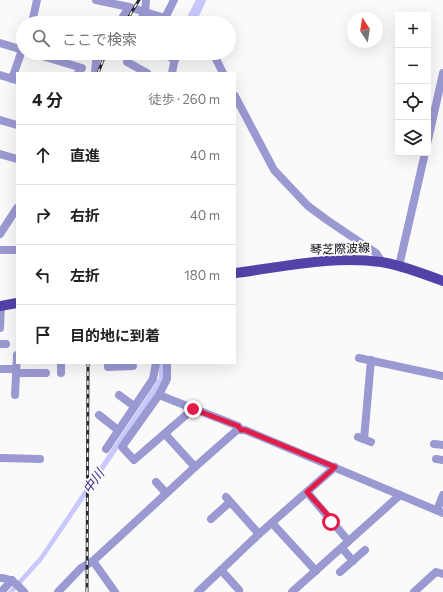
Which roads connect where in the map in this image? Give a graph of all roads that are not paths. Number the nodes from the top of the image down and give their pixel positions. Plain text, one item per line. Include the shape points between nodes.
1 (37, 0) edge
2 (97, 0) edge
3 (146, 0) edge
4 (174, 0) edge
5 (117, 2) edge
6 (129, 7) junction
7 (145, 13) junction
8 (34, 16) edge
9 (123, 16) edge
10 (143, 16) edge
11 (156, 16) edge
12 (165, 16) edge
13 (0, 43) edge
14 (16, 48) edge
15 (19, 60) edge
16 (55, 60) edge
17 (97, 60) edge
18 (174, 60) edge
19 (216, 60) edge
20 (127, 62) dead end
21 (16, 72) edge
22 (79, 72) edge
23 (95, 72) edge
24 (145, 72) edge
25 (172, 72) edge
26 (222, 72) edge
27 (443, 73) edge
28 (0, 75) edge
29 (14, 80) edge
30 (236, 98) edge
31 (0, 120) edge
32 (16, 125) edge
33 (431, 127) edge
34 (0, 154) edge
35 (424, 156) edge
36 (16, 159) edge
37 (16, 210) edge
38 (0, 234) edge
39 (0, 250) edge
40 (16, 250) edge
41 (382, 262) junction
42 (399, 266) junction
43 (236, 273) edge
44 (443, 281) edge
45 (16, 303) edge
46 (1, 306) edge
47 (0, 328) edge
48 (359, 358) dead end
49 (371, 360) junction
50 (16, 364) edge
51 (62, 364) edge
52 (108, 364) edge
53 (156, 364) edge
54 (167, 364) edge
55 (133, 366) dead end
56 (0, 369) edge
57 (16, 371) junction
58 (46, 373) dead end
59 (61, 373) dead end
60 (443, 376) edge
61 (15, 395) dead end
62 (119, 395) dead end
63 (159, 395) junction
64 (134, 406) junction
65 (193, 409) junction
66 (100, 415) dead end
67 (118, 430) junction
68 (241, 430) junction
69 (165, 434) junction
70 (364, 439) dead end
71 (434, 444) dead end
72 (443, 445) edge
73 (106, 449) dead end
74 (0, 458) edge
75 (40, 459) dead end
76 (195, 467) junction
77 (335, 467) junction
78 (156, 482) dead end
79 (307, 492) junction
80 (166, 493) junction
81 (400, 495) junction
82 (443, 495) edge
83 (440, 512) edge
84 (211, 519) dead end
85 (272, 523) junction
86 (259, 534) junction
87 (345, 537) dead end
88 (342, 548) junction
89 (366, 550) dead end
90 (93, 561) junction
91 (353, 561) junction
92 (221, 570) junction
93 (316, 571) junction
94 (340, 572) dead end
95 (443, 574) edge
96 (0, 578) edge
97 (18, 586) edge
98 (239, 590) dead end
99 (1, 592) edge
100 (58, 592) edge
101 (115, 592) edge
102 (198, 592) edge
103 (292, 592) edge
104 (414, 592) edge

1 - 8 street
2 - 5 street
3 - 7 street
4 - 12 street
5 - 6 street
6 - 7 street
6 - 9 street
7 - 10 street
7 - 11 street
13 - 14 street
15 - 21 street
16 - 22 street via 82,68
17 - 23 street
18 - 25 street
19 - 26 street
20 - 24 street
27 - 33 street
28 - 29 street
30 - 41 street via 266,158 283,180 308,206 376,253
31 - 32 street
34 - 36 street
35 - 42 street
37 - 38 street
39 - 40 street
41 - 42 main road, 琴芝際波線
41 - 43 main road, 琴芝際波線 via 337,260
42 - 44 main road, 琴芝際波線
45 - 46 main road
46 - 47 street
48 - 49 street
49 - 60 street
49 - 70 street
50 - 57 street
51 - 59 street
52 - 55 street via 108,367
53 - 64 street via 153,379
54 - 63 street via 166,379
56 - 57 street
57 - 58 street
57 - 61 street
62 - 64 street
63 - 65 street
63 - 69 street via 122,447 134,460
64 - 67 street
65 - 68 street via 238,426
65 - 69 street
66 - 67 street
67 - 73 street
68 - 76 street via 237,430
68 - 77 street
69 - 76 street
71 - 72 street
74 - 75 street
76 - 80 street
77 - 79 street
77 - 81 street
78 - 80 street
79 - 85 street
79 - 87 street
80 - 90 street
81 - 83 street
81 - 88 street
82 - 83 street
84 - 86 street via 228,499
85 - 86 street
85 - 93 street
86 - 92 street
88 - 91 street
88 - 93 street
89 - 91 street
90 - 100 street via 81,568
90 - 101 street
91 - 94 street
92 - 98 street
92 - 102 street
93 - 103 street
95 - 104 street via 436,572
96 - 97 street via 8,578
97 - 99 street

